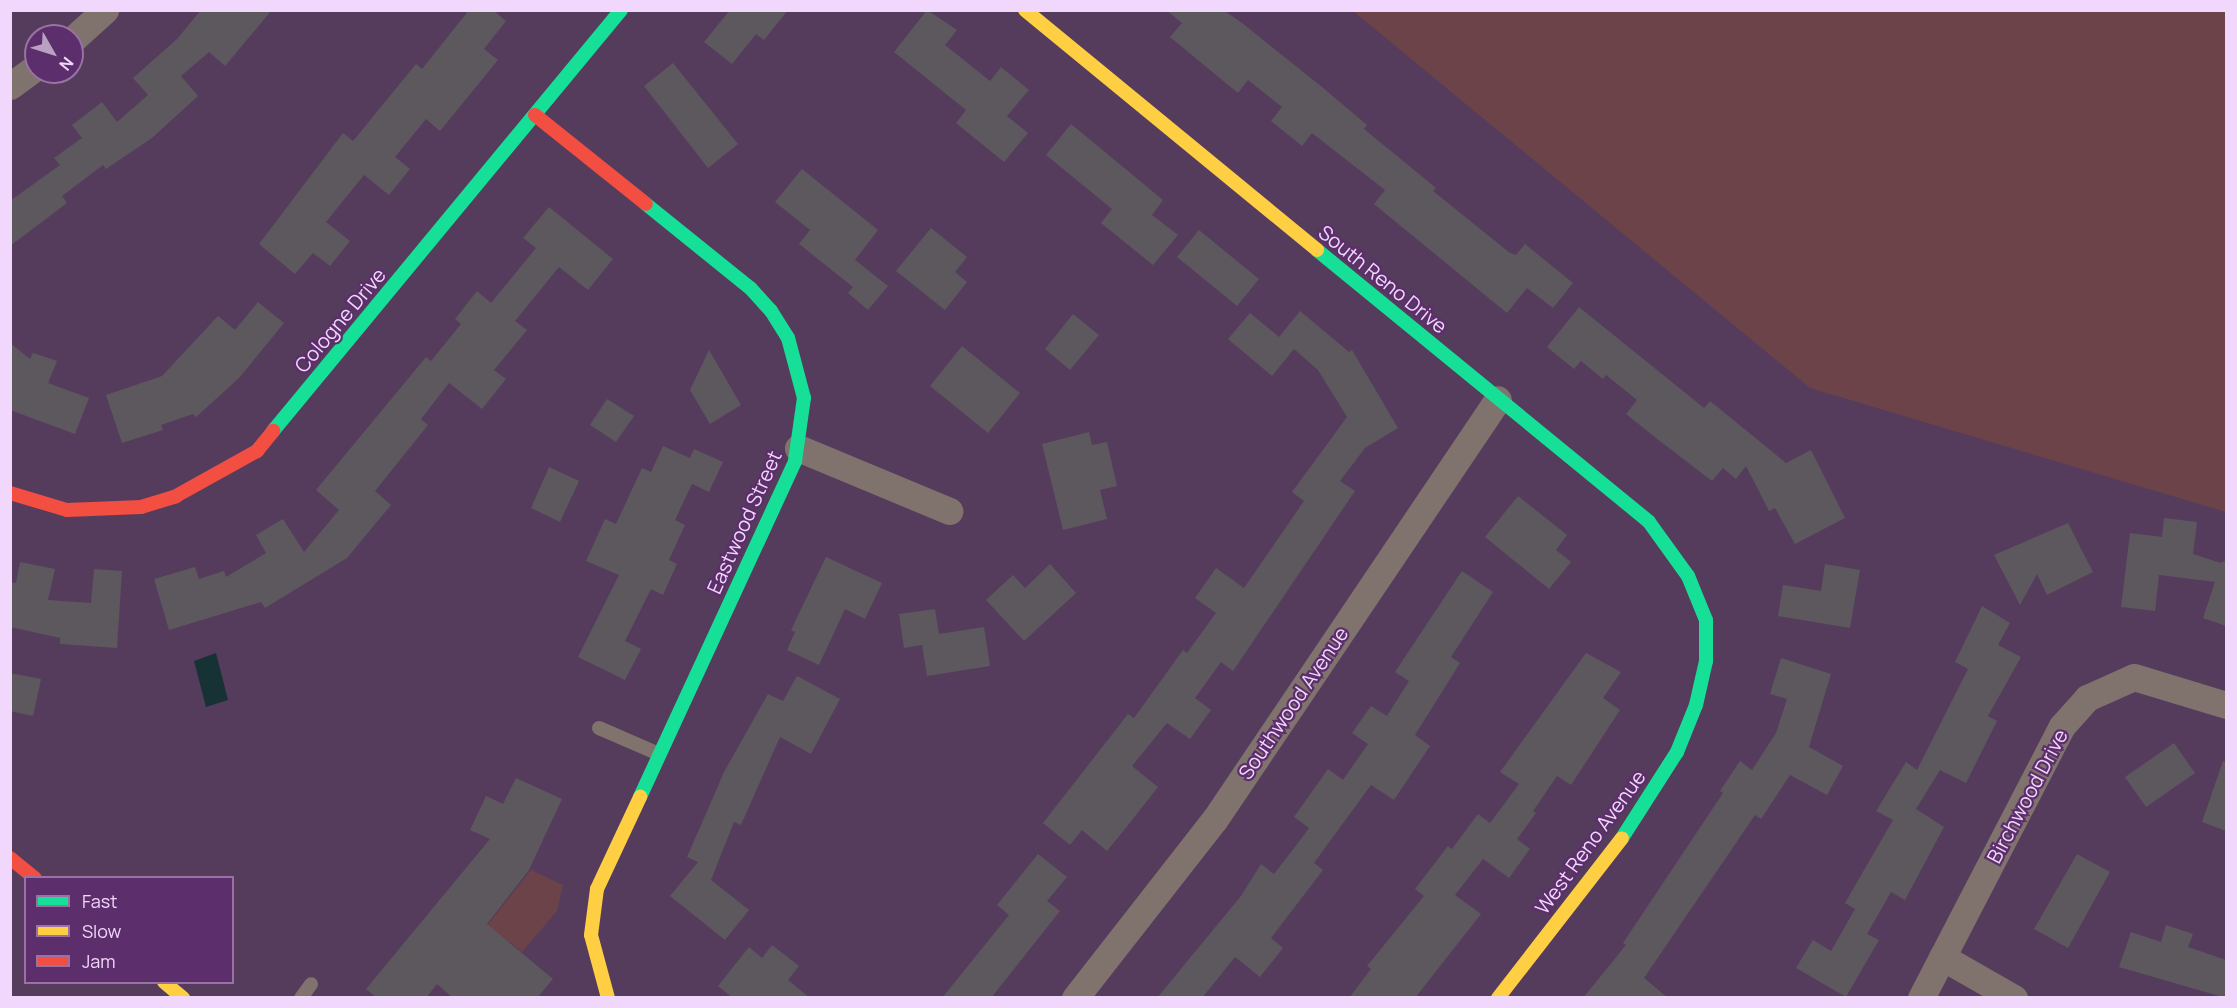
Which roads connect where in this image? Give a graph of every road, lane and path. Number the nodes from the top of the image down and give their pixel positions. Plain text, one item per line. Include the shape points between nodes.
1 (105, 10) edge
2 (621, 10) edge
3 (1025, 10) edge
4 (84, 29) edge
5 (24, 76) edge
6 (10, 86) edge
7 (535, 115) junction
8 (1498, 399) junction
9 (798, 448) junction
10 (10, 493) edge
11 (949, 512) dead end
12 (1696, 596) joint
13 (2226, 705) edge
14 (598, 728) dead end
15 (659, 754) junction
16 (10, 858) edge
17 (32, 876) edge
18 (1942, 957) junction
19 (311, 984) dead end
20 (301, 998) edge
21 (608, 998) edge
22 (1076, 998) edge
23 (1498, 998) edge
24 (1921, 998) edge
25 (2014, 998) edge

1 - 4 street
2 - 7 street, Cologne Drive
3 - 8 street, South Reno Drive
5 - 6 street
7 - 9 street, Eastwood Street via 750,288 771,311 788,338 799,367 804,398
7 - 10 street, Cologne Drive via 257,451 176,496 141,507 67,510
8 - 12 street, South Reno Drive via 1649,522 1688,576
8 - 22 street, Southwood Avenue via 1215,819
9 - 11 street
9 - 15 street, Eastwood Street
12 - 23 street, West Reno Avenue via 1706,620 1706,661 1696,705 1677,752 1630,826
13 - 18 street, Birchwood Drive via 2134,677 2087,698 2062,726
14 - 15 lane
15 - 21 street, Eastwood Street via 593,904 596,966
16 - 17 street
18 - 24 street, Birchwood Drive
18 - 25 street
19 - 20 lane

